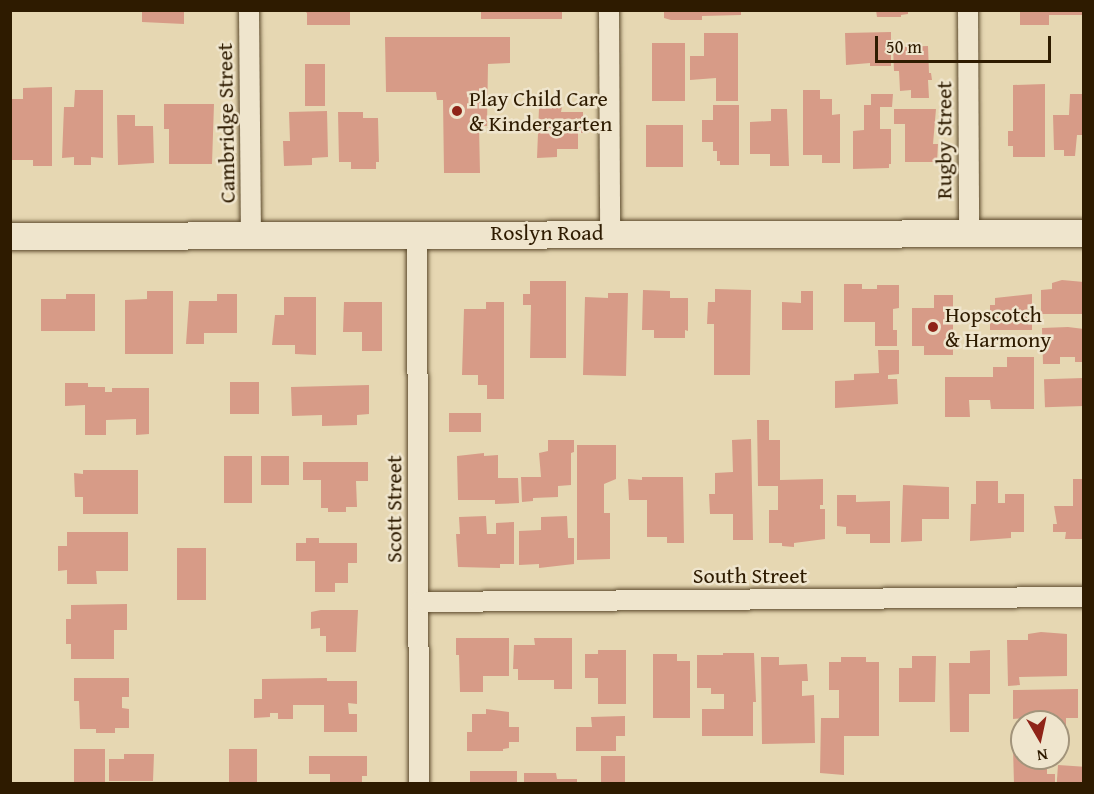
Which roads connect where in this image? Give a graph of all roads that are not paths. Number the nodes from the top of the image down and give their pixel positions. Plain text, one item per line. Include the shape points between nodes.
1 (249, 10) edge
2 (609, 10) edge
3 (968, 10) edge
4 (610, 232) junction
5 (1083, 233) edge
6 (417, 234) junction
7 (969, 234) junction
8 (10, 236) edge
9 (251, 236) junction
10 (1083, 597) edge
11 (418, 602) junction
12 (419, 783) edge

1 - 9 street, Cambridge Street
2 - 4 street
3 - 7 street, Rugby Street
4 - 6 street, Roslyn Road
4 - 7 street, Roslyn Road
5 - 7 street, Roslyn Road
6 - 9 street, Roslyn Road
6 - 11 street, Scott Street
8 - 9 street, Roslyn Road
10 - 11 street, South Street
11 - 12 street, Scott Street

